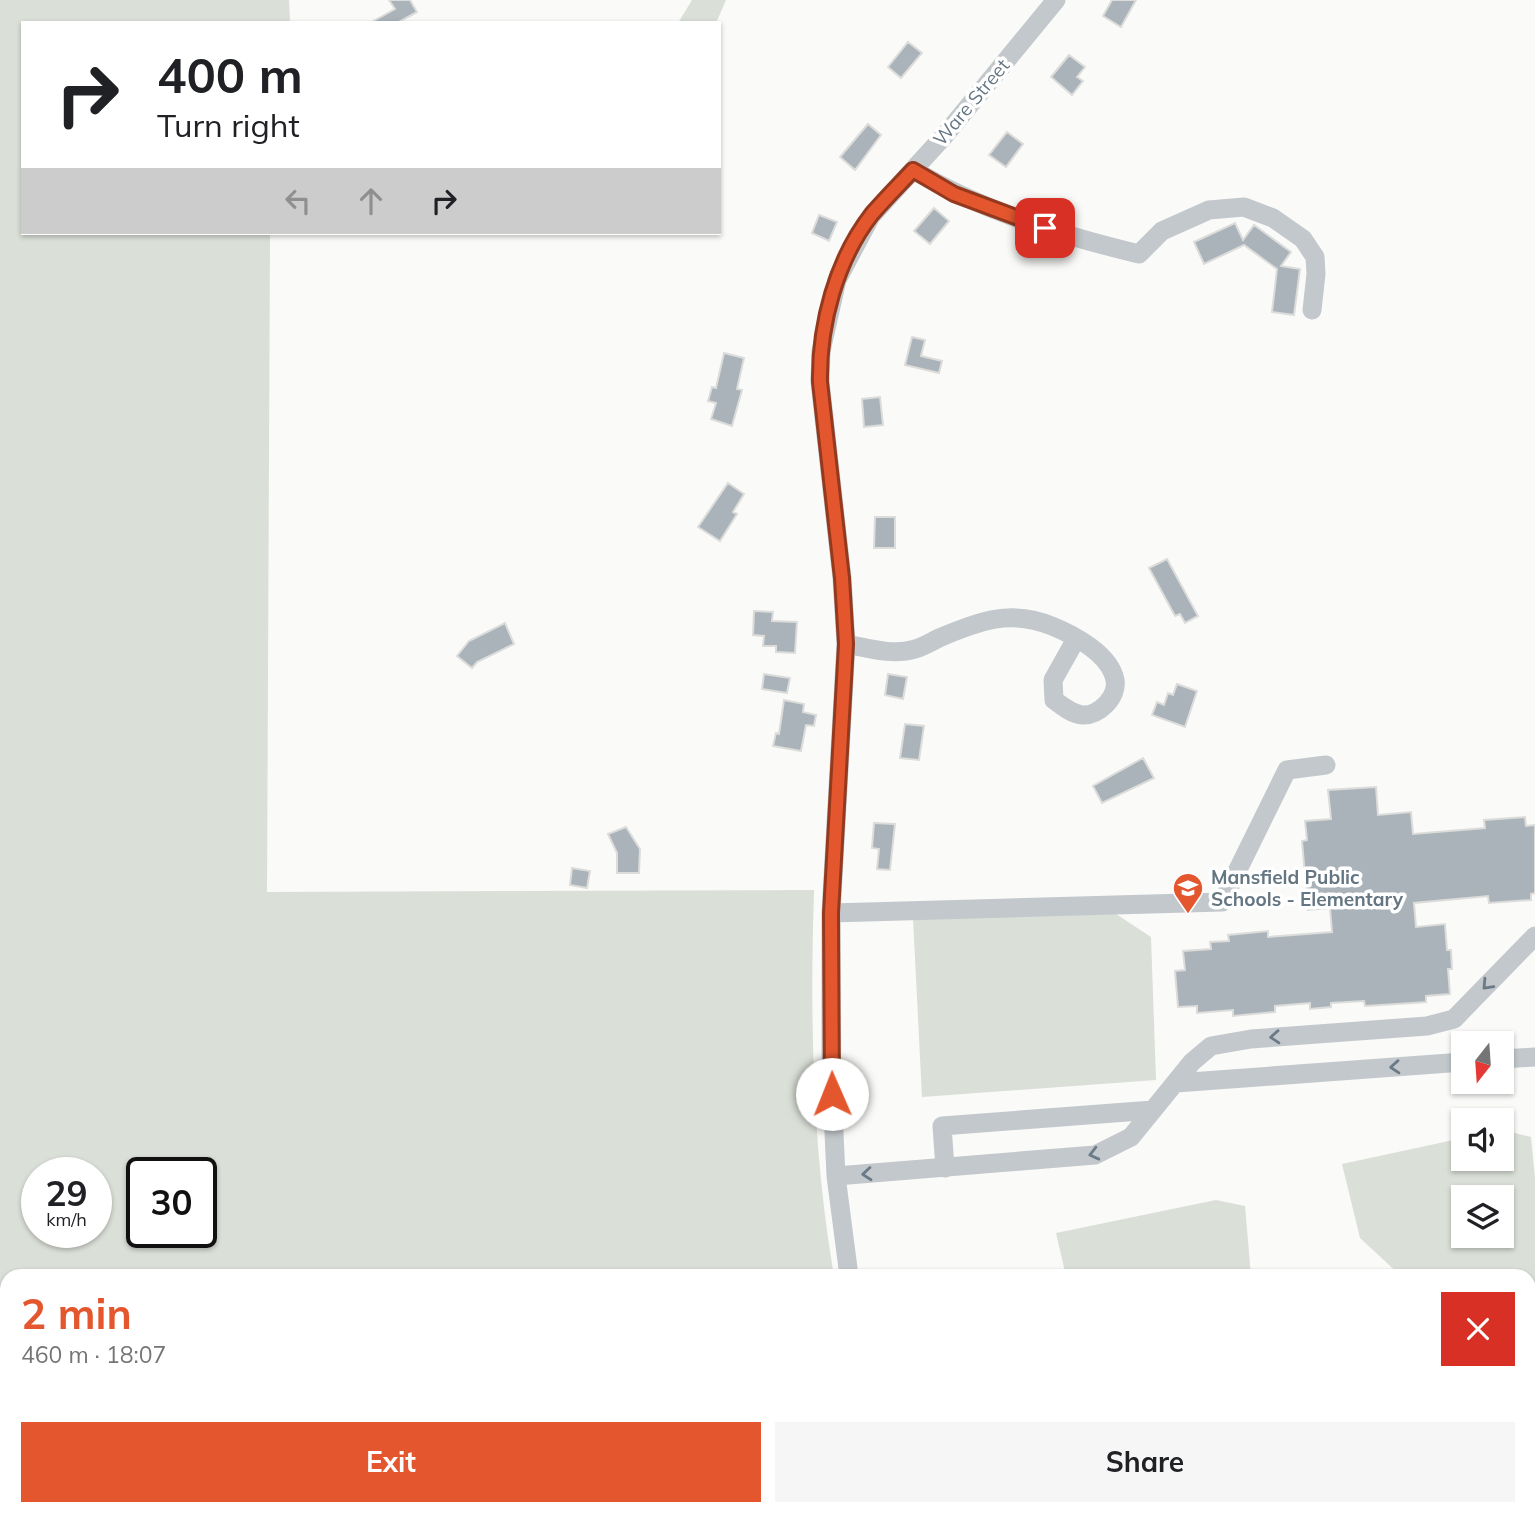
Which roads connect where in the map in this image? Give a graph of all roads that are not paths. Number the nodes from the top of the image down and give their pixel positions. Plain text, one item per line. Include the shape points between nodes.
1 (1056, 0) edge
2 (913, 170) junction
3 (1312, 310) dead end
4 (1076, 639) dead end
5 (846, 644) junction
6 (1326, 765) dead end
7 (831, 913) junction
8 (1535, 936) edge
9 (1535, 1057) edge
10 (1514, 1058) edge
11 (1451, 1063) edge
12 (1175, 1083) junction
13 (1153, 1110) junction
14 (945, 1167) junction
15 (836, 1176) junction
16 (848, 1269) edge

1 - 2 street, Ware Street
2 - 3 street via 954,194 1068,237 1139,254 1162,231 1209,211 1244,207 1273,218 1303,239 1315,257
2 - 5 street, Ware Street via 871,216 853,247 837,280 821,351 822,407
4 - 5 street via 1027,617 995,618 915,649 893,652
5 - 7 street, Ware Street
6 - 7 street via 1287,770 1222,902
7 - 15 street, Ware Street
8 -> 12 street via 1454,1019 1427,1026 1211,1046
9 - 10 street
11 -> 12 street
12 - 13 street
13 -> 14 street via 1130,1137 1095,1155
13 - 14 street via 942,1126
14 -> 15 street
15 - 16 street, Ware Street

